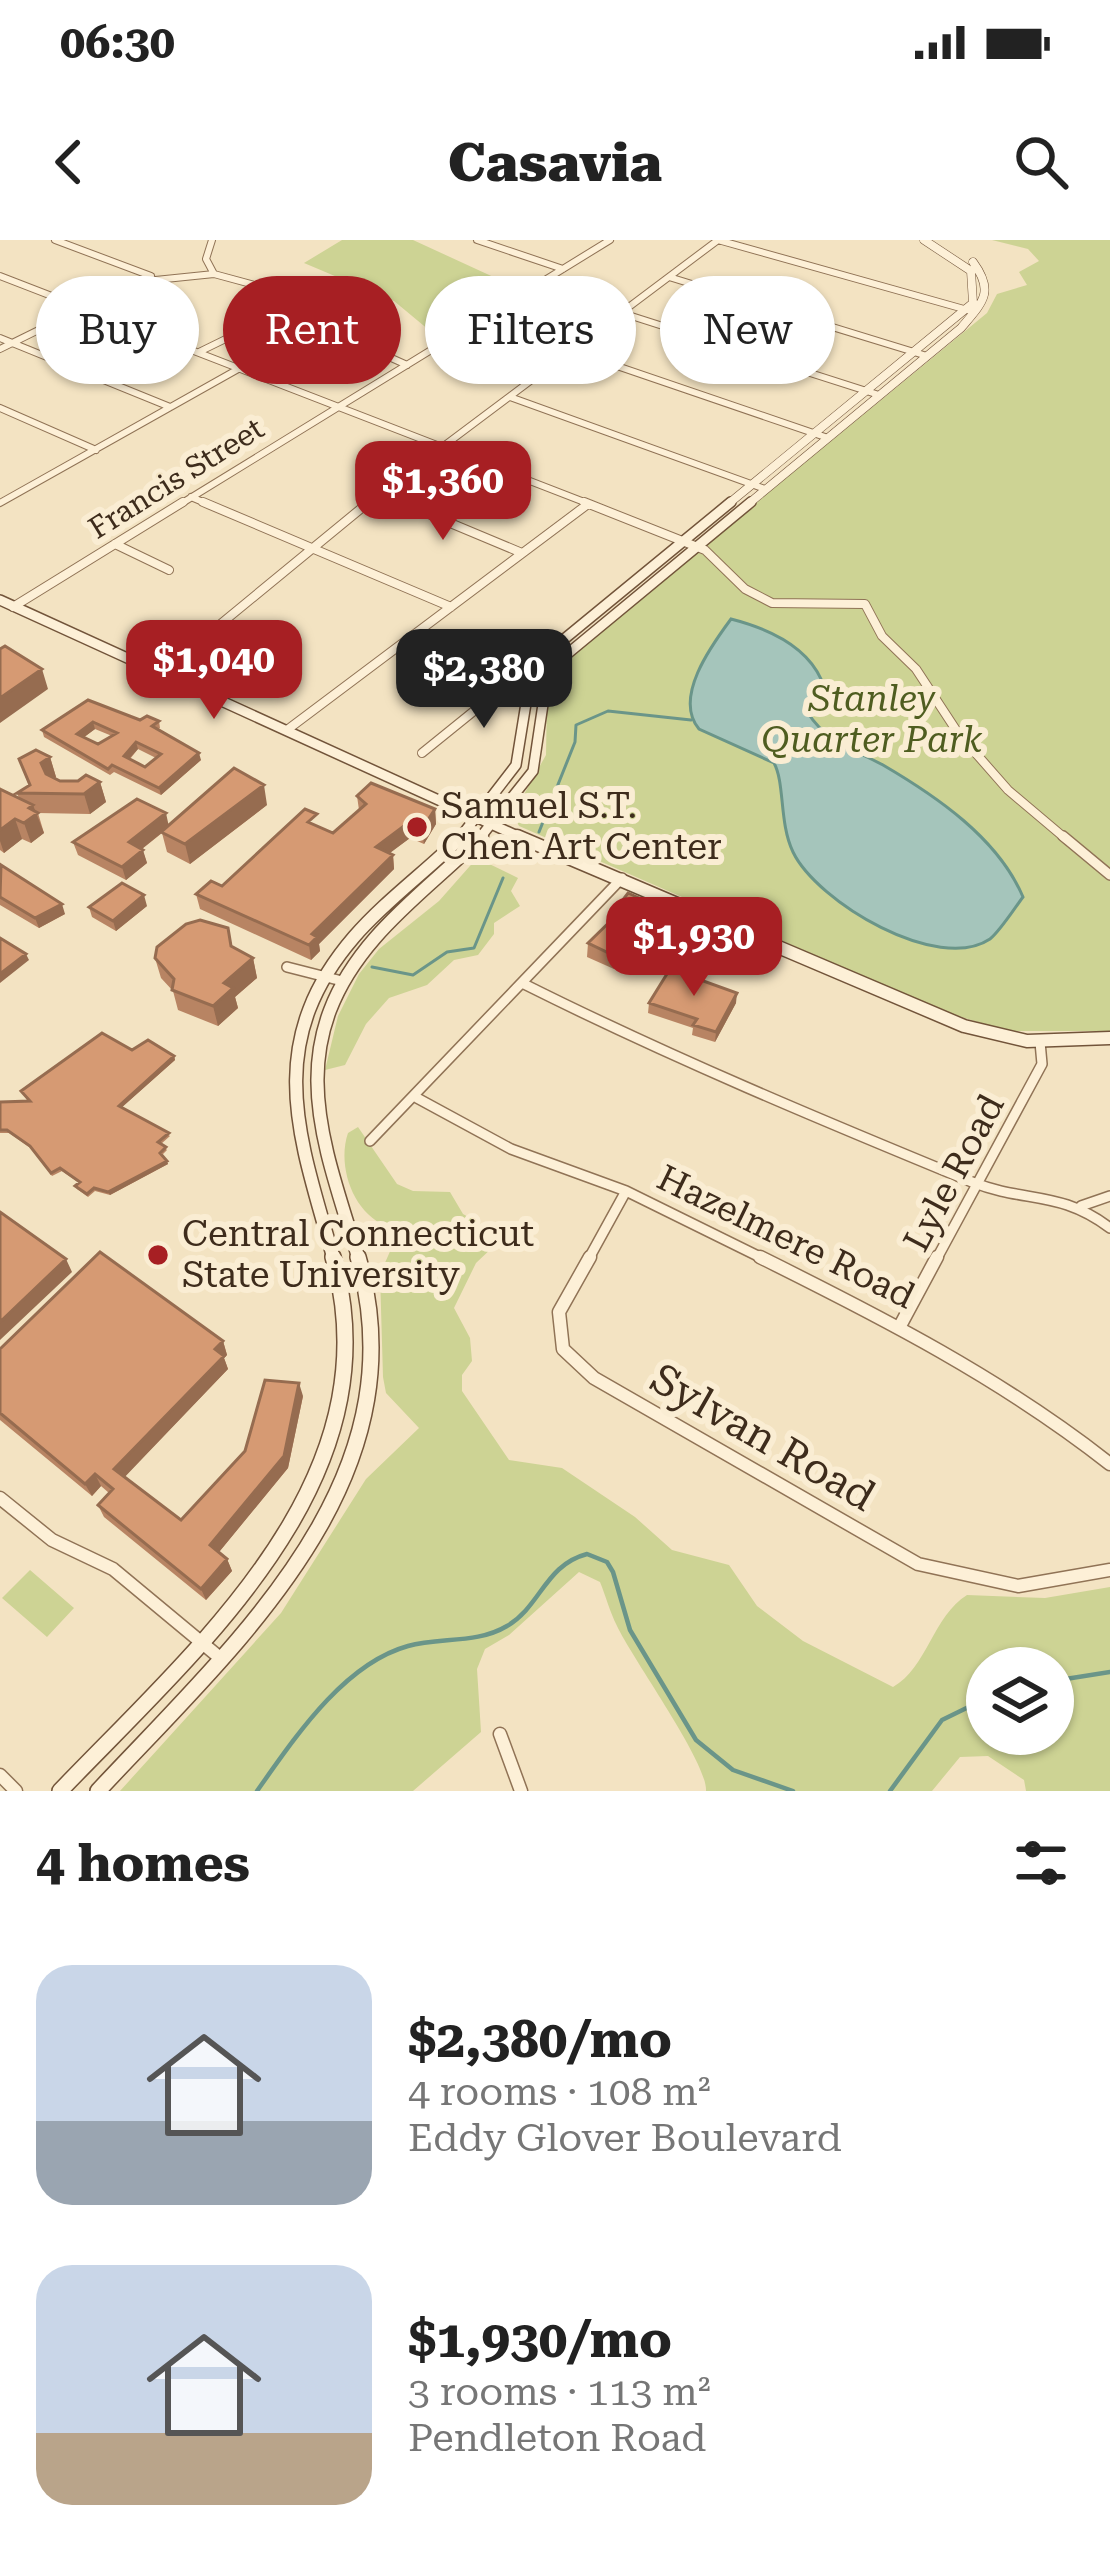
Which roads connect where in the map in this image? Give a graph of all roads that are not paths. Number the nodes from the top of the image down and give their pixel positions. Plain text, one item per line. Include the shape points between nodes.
1 (55, 240) edge
2 (477, 240) edge
3 (610, 240) edge
4 (718, 240) edge
5 (924, 240) edge
6 (937, 240) edge
7 (208, 241) edge
8 (965, 259) junction
9 (563, 268) junction
10 (214, 274) junction
11 (0, 276) edge
12 (151, 276) edge
13 (174, 276) edge
14 (223, 276) edge
15 (551, 276) edge
16 (670, 276) edge
17 (660, 284) edge
18 (36, 290) edge
19 (636, 302) edge
20 (971, 311) junction
21 (636, 317) edge
22 (835, 328) edge
23 (36, 331) edge
24 (0, 338) edge
25 (223, 340) edge
26 (12, 343) junction
27 (0, 349) edge
28 (199, 352) joint
29 (915, 352) junction
30 (425, 354) edge
31 (927, 356) junction
32 (223, 361) edge
33 (401, 363) edge
34 (406, 365) junction
35 (636, 373) edge
36 (223, 377) edge
37 (281, 384) edge
38 (528, 384) edge
39 (866, 391) junction
40 (879, 395) junction
41 (510, 397) junction
42 (338, 406) junction
43 (170, 407) junction
44 (0, 408) edge
45 (814, 434) junction
46 (828, 438) junction
47 (443, 447) junction
48 (96, 450) junction
49 (752, 484) junction
50 (0, 488) edge
51 (765, 489) junction
52 (15, 494) junction
53 (380, 494) junction
54 (191, 497) junction
55 (0, 502) edge
56 (588, 504) junction
57 (683, 541) junction
58 (116, 544) junction
59 (311, 546) junction
60 (697, 546) junction
61 (522, 553) junction
62 (170, 570) dead end
63 (0, 600) edge
64 (13, 607) junction
65 (451, 607) junction
66 (598, 610) junction
67 (0, 616) edge
68 (612, 616) junction
69 (161, 673) junction
70 (524, 692) junction
71 (542, 693) junction
72 (287, 730) junction
73 (422, 754) dead end
74 (476, 818) junction
75 (490, 824) junction
76 (1110, 875) edge
77 (622, 878) junction
78 (287, 967) dead end
79 (324, 976) junction
80 (342, 981) junction
81 (524, 984) junction
82 (1110, 1038) edge
83 (1040, 1042) junction
84 (416, 1098) junction
85 (370, 1141) dead end
86 (333, 1171) junction
87 (312, 1176) junction
88 (980, 1185) junction
89 (626, 1191) junction
90 (1110, 1196) edge
91 (1081, 1206) junction
92 (1110, 1228) edge
93 (900, 1326) junction
94 (1110, 1464) edge
95 (0, 1498) edge
96 (1110, 1570) edge
97 (199, 1640) junction
98 (219, 1657) junction
99 (500, 1734) dead end
100 (0, 1775) edge
101 (16, 1791) edge
102 (60, 1791) edge
103 (98, 1791) edge
104 (521, 1791) edge

1 - 12 street
2 - 9 street
3 - 9 street, Francis Street
4 - 16 street
4 - 20 street
5 - 8 main road
6 - 8 main road
7 - 10 street
8 - 20 main road via 978,286
9 - 15 street, Francis Street
10 - 13 street
10 - 14 street
11 - 18 street
17 - 19 street
20 - 29 main road
20 - 31 main road
21 - 39 street
22 - 29 street
23 - 26 street
24 - 26 street
25 - 28 street
26 - 27 street
26 - 43 street
28 - 32 street
29 - 31 street
29 - 39 main road
30 - 34 street, Francis Street
31 - 40 main road
33 - 34 street
34 - 42 street, Francis Street
35 - 45 street
36 - 43 street
37 - 42 street
38 - 41 street
39 - 40 street
39 - 45 main road
40 - 46 main road
41 - 47 street
41 - 49 street
42 - 47 street
42 - 54 street, Francis Street
43 - 48 street
44 - 48 street
45 - 46 street
45 - 49 main road
46 - 51 main road
47 - 53 street
47 - 56 street
48 - 52 street
49 - 51 street
49 - 57 main road
50 - 52 street
51 - 60 main road
52 - 55 street
53 - 59 street
53 - 61 street
54 - 58 street, Francis Street
54 - 59 street
56 - 57 street
56 - 61 street
57 - 60 street
57 - 66 main road
58 - 62 street
58 - 64 street, Francis Street
59 - 65 street
59 - 69 street
60 - 68 main road
60 - 76 street via 764,598 800,607 865,604 882,636 916,668 958,734 1008,790
61 - 65 street
63 - 64 main road
64 - 67 main road
64 - 69 main road
65 - 72 street
66 - 68 main road
66 - 70 main road via 548,652
68 - 71 main road via 560,660
69 - 72 main road
70 - 71 street
70 - 73 street via 495,694
70 - 74 main road via 519,760
71 - 75 main road via 536,767
72 - 74 main road
74 - 75 main road
74 - 79 main road via 356,934
75 - 77 main road
75 - 80 main road
77 - 81 street
77 - 83 main road via 964,1026
78 - 79 street
79 - 80 street
79 - 87 main road via 304,1017 294,1066 295,1110
80 - 86 main road via 315,1072
81 - 84 street
81 - 88 street via 636,1040
82 - 83 main road
83 - 88 street, Lyle Road via 1042,1064
84 - 85 street
84 - 89 street, Hazelmere Road via 511,1149
86 - 87 main road
86 - 98 main road via 370,1313 362,1425 317,1534
87 - 97 main road via 346,1314 340,1417 284,1540
88 - 91 street
88 - 93 street, Lyle Road
89 - 93 street, Hazelmere Road
89 - 96 street, Sylvan Road via 559,1312 563,1349 594,1378 919,1564 1018,1586
90 - 91 street
91 - 92 street
93 - 94 street, Hazelmere Road via 1040,1408
95 - 97 street via 52,1540 113,1569
97 - 98 street
97 - 102 main road
98 - 103 main road
99 - 104 street
100 - 101 street

